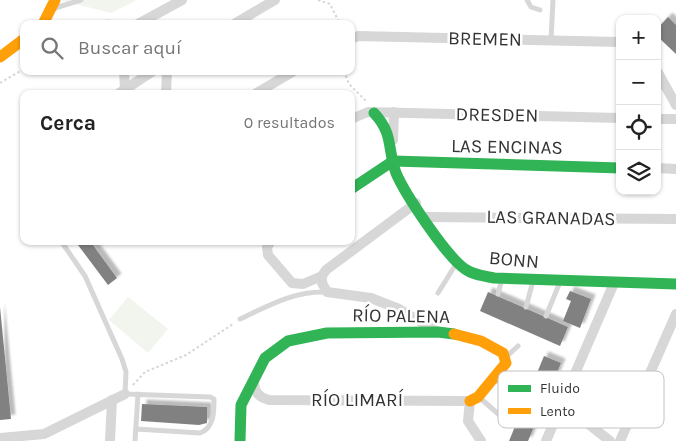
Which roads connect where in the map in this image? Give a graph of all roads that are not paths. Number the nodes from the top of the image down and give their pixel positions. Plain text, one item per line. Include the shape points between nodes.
1 (81, 0) edge
2 (182, 0) edge
3 (275, 0) edge
4 (527, 0) edge
5 (553, 0) edge
6 (54, 4) edge
7 (540, 10) dead end
8 (45, 20) edge
9 (145, 20) edge
10 (241, 20) edge
11 (355, 37) edge
12 (552, 40) junction
13 (20, 42) edge
14 (616, 42) edge
15 (0, 56) edge
16 (123, 75) edge
17 (148, 75) edge
18 (166, 75) edge
19 (288, 75) edge
20 (661, 77) edge
21 (121, 90) edge
22 (124, 90) edge
23 (166, 90) edge
24 (266, 90) edge
25 (674, 98) edge
26 (394, 112) junction
27 (374, 113) junction
28 (355, 117) edge
29 (616, 118) edge
30 (661, 119) edge
31 (676, 119) edge
32 (393, 149) junction
33 (394, 161) junction
34 (616, 168) edge
35 (661, 168) edge
36 (676, 169) edge
37 (355, 185) edge
38 (416, 203) junction
39 (425, 217) junction
40 (676, 219) edge
41 (64, 245) edge
42 (268, 245) edge
43 (456, 263) junction
44 (322, 276) junction
45 (502, 279) junction
46 (533, 280) junction
47 (560, 281) junction
48 (614, 283) junction
49 (676, 284) edge
50 (327, 292) junction
51 (438, 293) dead end
52 (498, 294) dead end
53 (526, 307) dead end
54 (676, 314) edge
55 (546, 316) dead end
56 (240, 319) road end
57 (438, 332) junction
58 (518, 346) dead end
59 (506, 357) junction
60 (500, 371) edge
61 (577, 371) edge
62 (652, 371) edge
63 (498, 374) edge
64 (494, 378) junction
65 (498, 381) edge
66 (254, 382) junction
67 (125, 394) junction
68 (138, 394) junction
69 (474, 399) junction
70 (112, 400) junction
71 (498, 415) edge
72 (552, 428) edge
73 (593, 428) edge
74 (136, 429) junction
75 (0, 438) edge
76 (110, 441) edge
77 (135, 441) edge
78 (240, 441) edge
79 (481, 441) edge
80 (546, 441) edge
81 (610, 441) edge

1 - 6 lane
2 - 9 street
3 - 10 street
4 - 7 lane via 530,7
5 - 12 lane
6 - 8 street
11 - 12 street, BREMEN
12 - 14 street, BREMEN
13 - 15 street
16 - 21 street
17 - 22 street
18 - 23 street
19 - 24 street
20 - 25 street
26 - 27 street, DRESDEN
26 - 29 street, DRESDEN
26 - 32 street, BONN
27 - 28 street, DRESDEN
27 - 32 street, BONN via 383,122
30 - 31 street
32 - 33 street, BONN
33 - 34 street, LAS ENCINAS
33 - 37 street
33 - 38 street, BONN via 398,177
35 - 36 street
38 - 39 street, BONN
38 - 44 street
39 - 40 street, LAS GRANADAS
39 - 43 street, BONN
41 - 67 lane via 85,276 122,359 126,372
42 - 44 street via 268,255 292,283 302,284
43 - 45 street, BONN via 476,274
43 - 51 lane
44 - 50 street
45 - 46 street, BONN
45 - 52 lane
46 - 47 street, BONN
46 - 53 lane
47 - 48 street, BONN
47 - 55 lane
48 - 49 street, BONN
48 - 61 street
50 - 56 lane via 283,298
50 - 57 street via 371,298 400,309
54 - 62 street
57 - 59 street, RÍO PALENA via 481,341
57 - 66 street, RÍO PALENA via 327,332 288,340 265,358
58 - 59 lane
59 - 60 street
63 - 64 street
64 - 65 lane
64 - 69 street
66 - 69 street, RÍO LIMARÍ via 257,394 269,400
66 - 78 street, RÍO PALENA via 240,411
67 - 68 lane
67 - 70 street
68 - 74 lane
68 - 74 lane via 210,397 214,403 211,426 207,431
69 - 71 lane
69 - 79 street via 468,421
70 - 75 street via 44,434
70 - 76 street
72 - 80 street
73 - 81 street
74 - 77 lane

